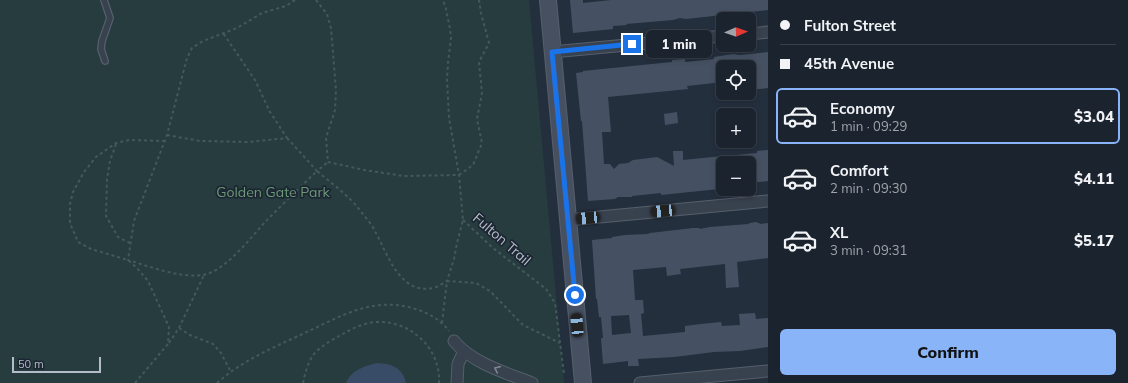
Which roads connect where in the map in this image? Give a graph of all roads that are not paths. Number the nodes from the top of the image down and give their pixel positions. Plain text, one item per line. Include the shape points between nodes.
1 (104, 0) edge
2 (548, 0) edge
3 (768, 32) edge
4 (756, 33) edge
5 (716, 37) edge
6 (552, 52) junction
7 (105, 61) dead end
8 (768, 201) edge
9 (568, 220) junction
10 (454, 341) road end
11 (464, 351) junction
12 (768, 371) edge
13 (457, 383) edge
14 (532, 383) edge
15 (582, 383) edge
16 (640, 383) edge

1 - 7 lane via 110,18 101,49
2 - 6 main road
3 - 4 street
5 - 6 street
6 - 9 main road
8 - 9 street
9 - 15 main road
10 - 11 street
11 - 13 street via 458,364
14 -> 11 street
12 - 16 street

